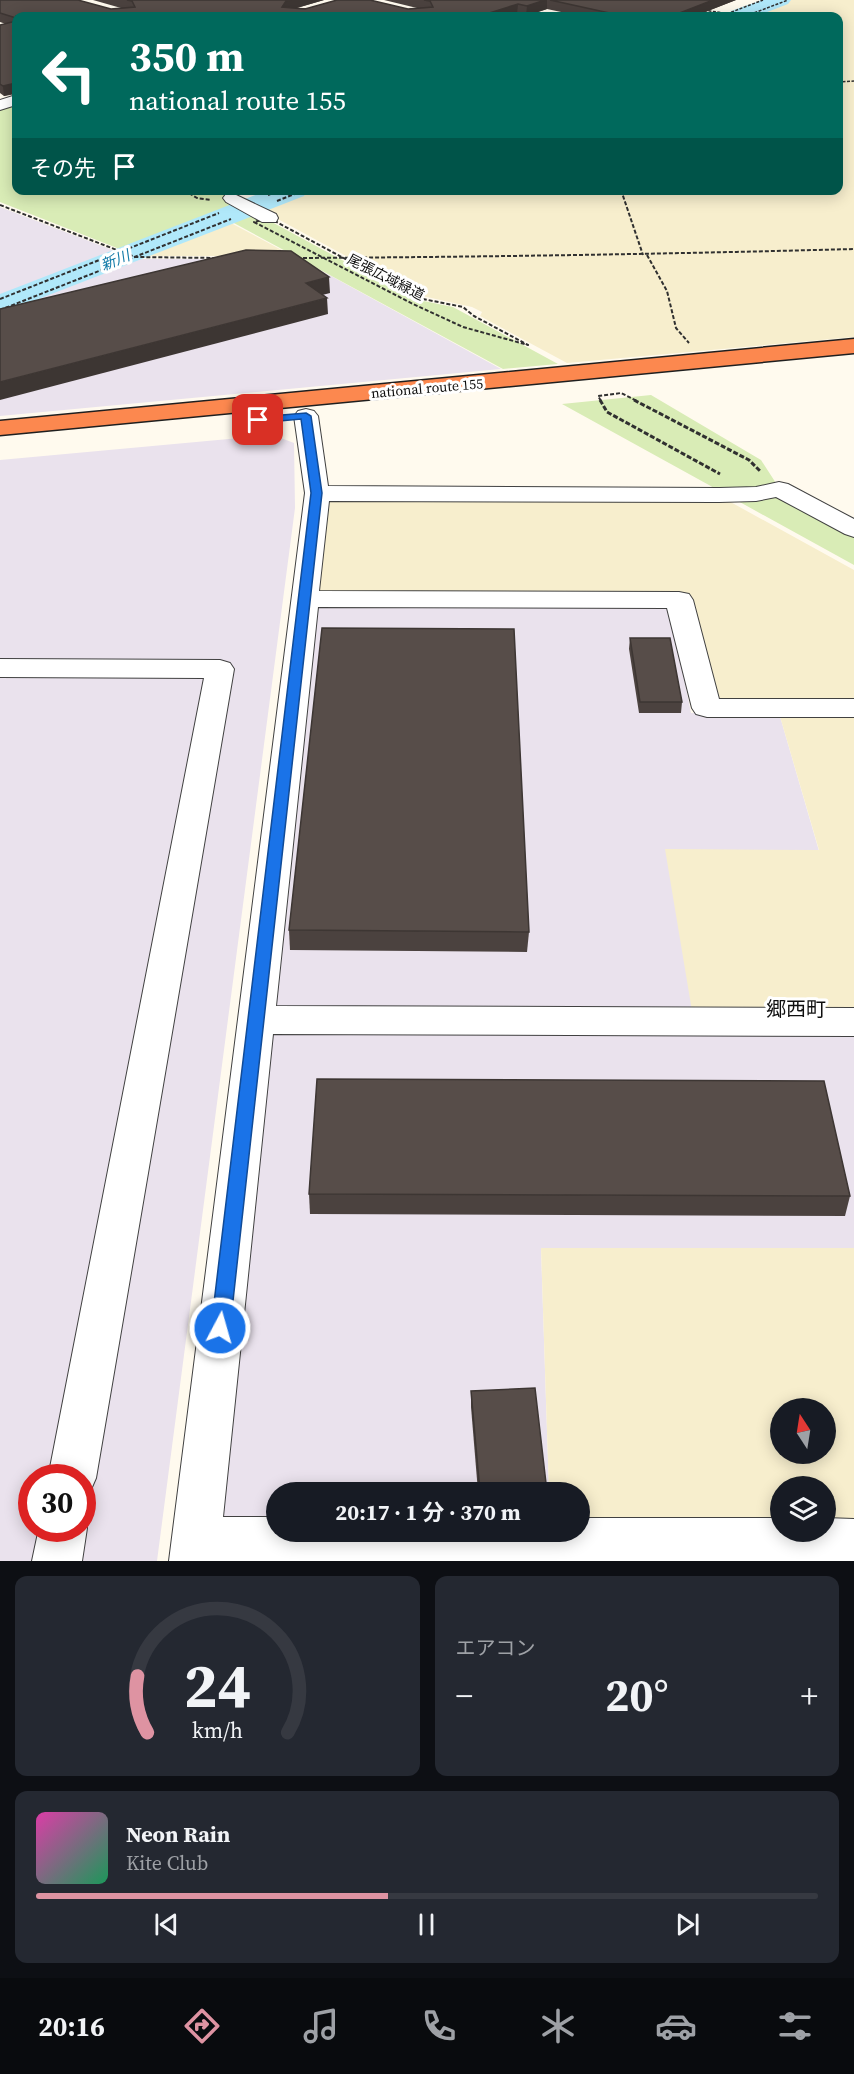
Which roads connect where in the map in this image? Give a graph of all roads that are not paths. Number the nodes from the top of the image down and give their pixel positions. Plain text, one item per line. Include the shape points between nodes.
1 (854, 346) edge
2 (854, 364) edge
3 (306, 416) junction
4 (0, 428) edge
5 (0, 445) edge
6 (317, 493) junction
7 (854, 529) edge
8 (304, 599) junction
9 (0, 668) edge
10 (854, 708) edge
11 (255, 1020) junction
12 (854, 1022) edge
13 (75, 1464) edge
14 (60, 1542) edge
15 (854, 1544) edge
16 (195, 1551) edge
17 (57, 1561) edge

1 - 4 highway, national route 155
2 - 3 highway, national route 155
3 - 5 highway, national route 155
3 - 6 street
6 - 7 street via 768,491
6 - 8 street
8 - 10 street via 679,600 707,708
8 - 11 street
9 - 13 street via 220,669
11 - 12 street
11 - 16 street
14 - 17 street
15 - 16 street

